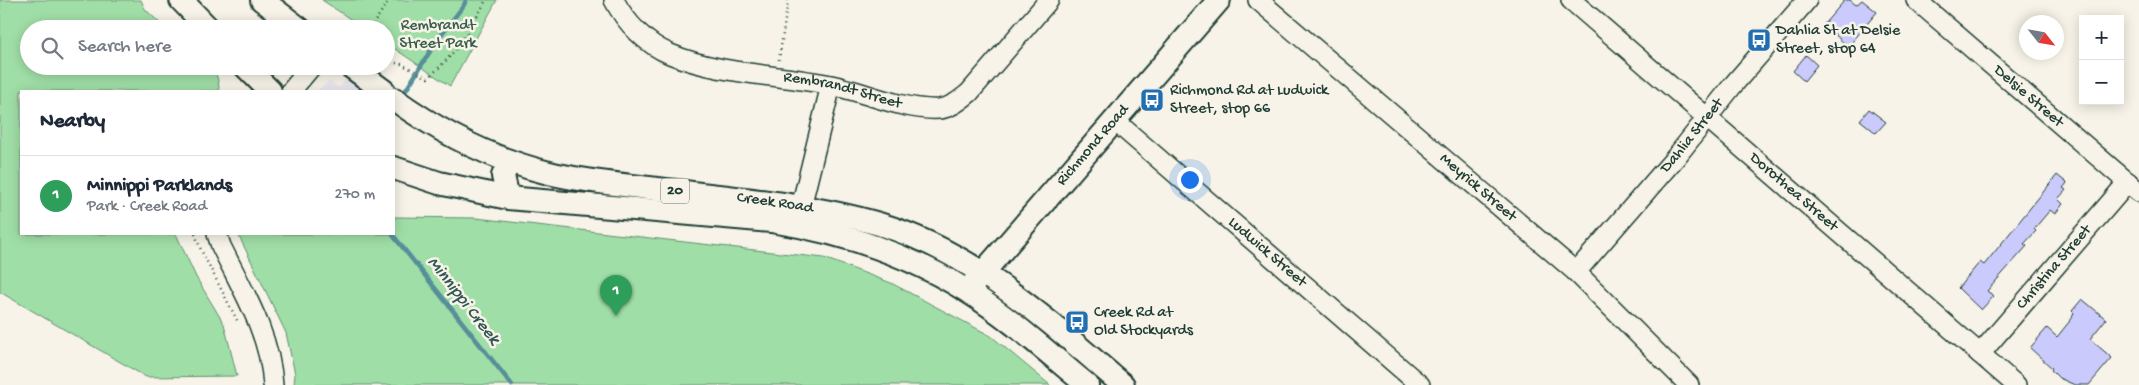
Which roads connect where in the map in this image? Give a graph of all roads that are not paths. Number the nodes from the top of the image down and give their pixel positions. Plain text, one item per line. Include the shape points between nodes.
1 (181, 0) edge
2 (262, 0) edge
3 (614, 0) edge
4 (1049, 0) edge
5 (1219, 0) edge
6 (1258, 0) edge
7 (1571, 0) edge
8 (1807, 0) edge
9 (1916, 0) edge
10 (200, 20) edge
11 (288, 20) edge
12 (304, 75) edge
13 (362, 75) edge
14 (831, 85) junction
15 (292, 90) edge
16 (383, 90) edge
17 (395, 100) edge
18 (1707, 119) junction
19 (1114, 121) junction
20 (509, 161) junction
21 (395, 168) edge
22 (2134, 187) edge
23 (508, 198) junction
24 (801, 207) junction
25 (217, 235) edge
26 (983, 272) junction
27 (1576, 272) junction
28 (968, 291) junction
29 (1980, 354) junction
30 (273, 385) edge
31 (1087, 385) edge
32 (1123, 385) edge
33 (1420, 385) edge
34 (1689, 385) edge
35 (2016, 385) edge

1 - 10 main road
2 - 11 main road
3 - 14 street, Rembrandt Street via 622,16 646,40 669,54 706,66
4 - 14 street, Rembrandt Street via 969,93 942,109 922,109
5 - 19 main road, Richmond Road
6 - 27 street, Meyrick Street
7 - 18 street, Dorothea Street
8 - 18 street, Dahlia Street
9 - 22 street, Delsie Street
12 - 15 street
13 - 16 main road
14 - 24 street
17 - 20 main road, Creek Road / 20 via 454,138
18 - 27 street, Dahlia Street
18 - 29 street, Dorothea Street
19 - 26 main road, Richmond Road
19 - 33 street, Ludwick Street
20 - 23 main road via 503,176
20 - 24 main road, Creek Road / 20 via 590,181
21 - 23 main road, Creek Road / 20 via 439,183
22 - 29 street, Christina Street
23 - 28 main road, Creek Road / 20 via 804,226 882,248
24 - 26 main road, Creek Road / 20 via 897,230 946,251
25 - 30 street via 266,340
26 - 28 main road, Richmond Road
26 - 32 main road, Creek Road / 20 via 1023,300
27 - 34 street, Meyrick Street
28 - 31 main road, Creek Road / 20
29 - 35 street, Dorothea Street

